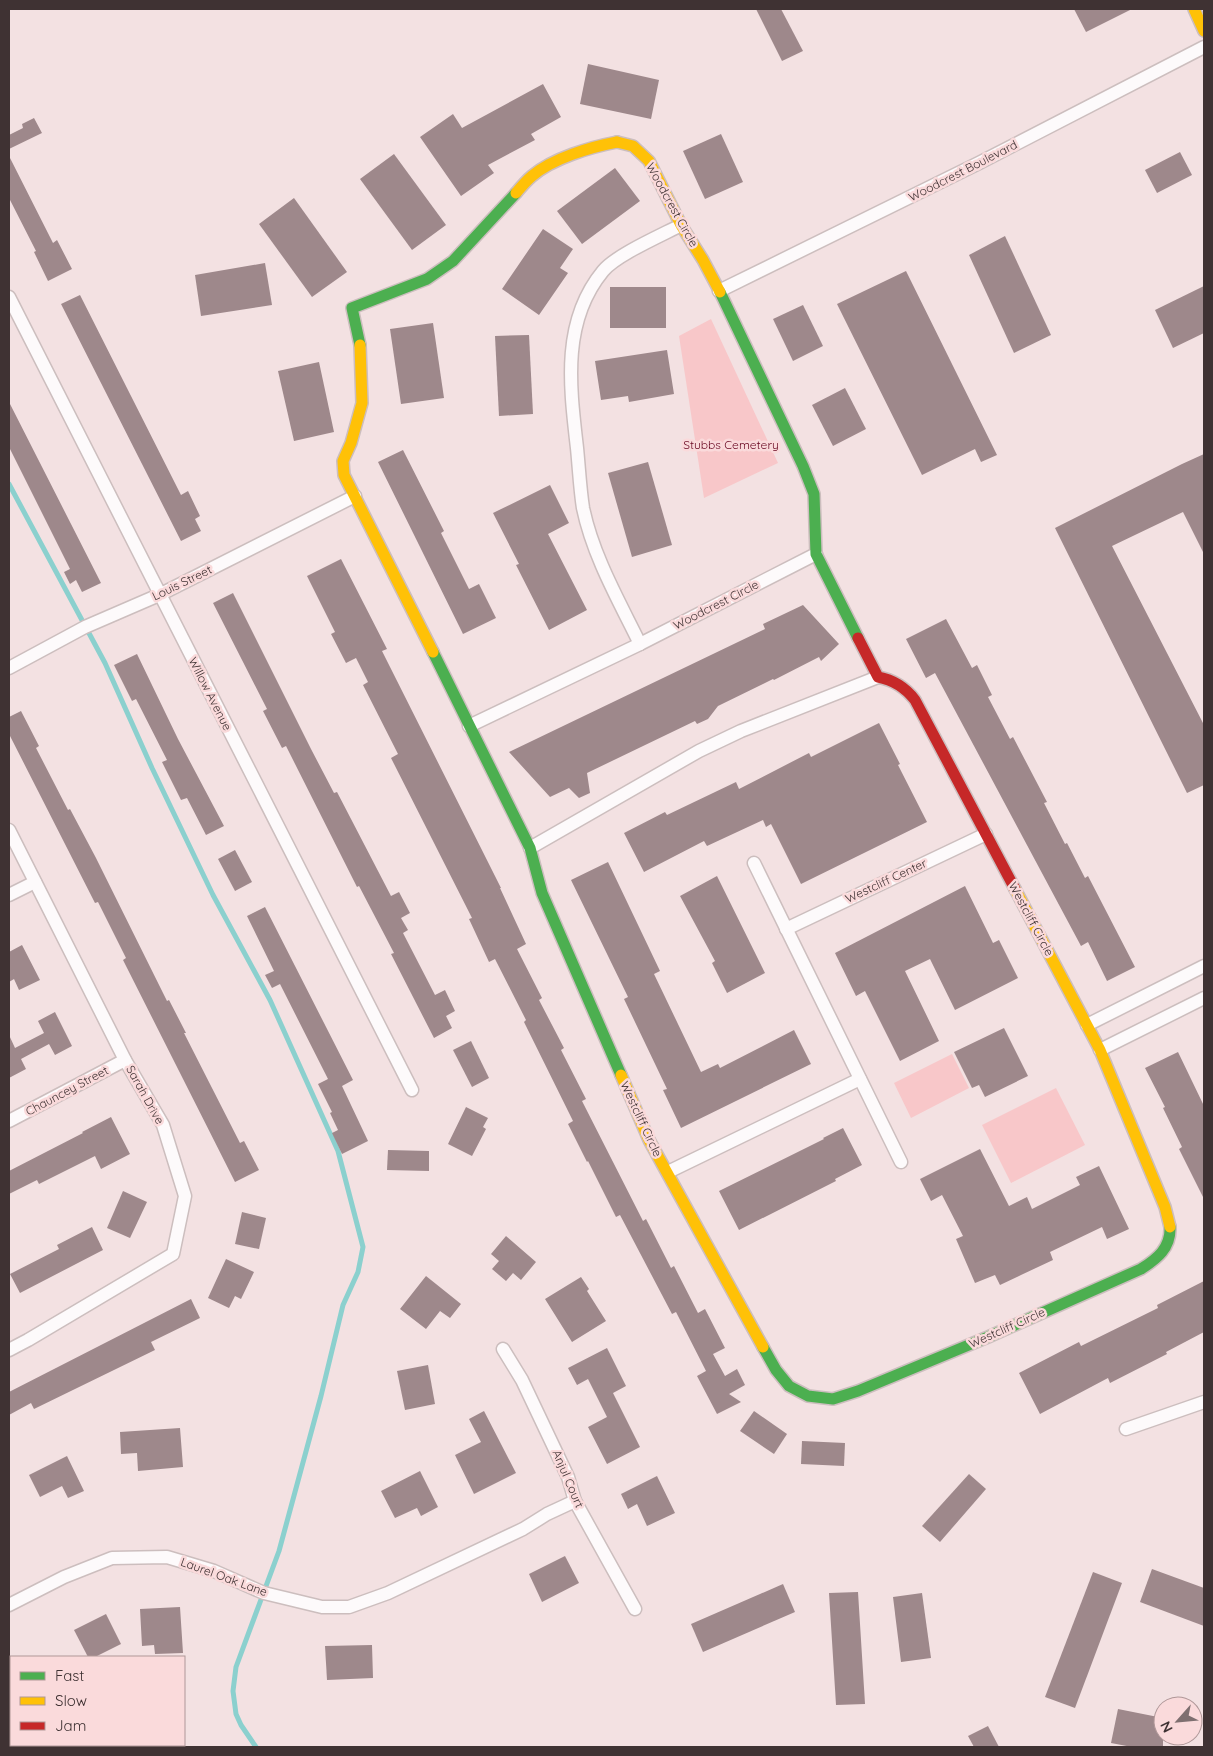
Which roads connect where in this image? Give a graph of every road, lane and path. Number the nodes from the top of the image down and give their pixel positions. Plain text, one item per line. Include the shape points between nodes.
1 (1194, 9) edge
2 (1204, 31) edge
3 (1204, 47) edge
4 (681, 225) junction
5 (719, 291) junction
6 (9, 297) edge
7 (355, 496) junction
8 (816, 554) junction
9 (159, 595) junction
10 (640, 644) junction
11 (9, 668) edge
12 (878, 677) junction
13 (469, 726) junction
14 (9, 830) edge
15 (986, 834) junction
16 (530, 848) junction
17 (754, 863) dead end
18 (35, 882) junction
19 (9, 895) edge
20 (786, 929) junction
21 (1204, 966) edge
22 (1204, 998) edge
23 (1087, 1025) junction
24 (1100, 1050) junction
25 (125, 1060) junction
26 (860, 1079) junction
27 (412, 1090) dead end
28 (9, 1121) edge
29 (901, 1162) dead end
30 (668, 1172) junction
31 (503, 1349) dead end
32 (9, 1350) edge
33 (1204, 1402) edge
34 (1126, 1429) dead end
35 (575, 1501) junction
36 (9, 1605) edge
37 (635, 1609) dead end

1 - 2 street
3 - 5 street, Woodcrest Boulevard via 979,163
4 - 5 street, Woodcrest Circle
4 - 7 street, Woodcrest Circle via 649,161 633,146 617,142 596,146 562,158 533,175 453,261 427,279 352,308 360,344 362,403 343,462 344,475
4 - 10 street via 605,268 588,292 577,322 571,355 583,509 610,583
5 - 8 street, Woodcrest Circle via 814,494
6 - 9 street, Willow Avenue
7 - 9 street, Louis Street
7 - 13 street, Woodcrest Circle
8 - 10 street, Woodcrest Circle
8 - 12 street
9 - 11 street, Louis Street via 86,627
9 - 27 street, Willow Avenue
10 - 13 street, Woodcrest Circle
12 - 15 street, Westcliff Circle via 893,680 909,690
12 - 16 street via 699,751
13 - 16 street, Westcliff Circle
14 - 18 street, Sarah Drive
15 - 20 street, Westcliff Center
15 - 23 street, Westcliff Circle
16 - 30 street, Westcliff Circle via 542,893 648,1140
17 - 20 street
18 - 19 street
18 - 25 street, Sarah Drive
20 - 26 street
21 - 23 street
22 - 24 street
23 - 24 street, Westcliff Circle
24 - 30 street, Westcliff Circle via 1165,1207 1170,1234 1166,1247 1156,1260 1141,1269 988,1337 833,1399 808,1396 789,1386 776,1370
25 - 28 street, Chauncey Street
25 - 32 street, Sarah Drive via 163,1125 185,1196 173,1254
26 - 29 street
26 - 30 street
31 - 35 street, Anjul Court via 527,1389 568,1477
33 - 34 street
35 - 36 street, Laurel Oak Lane via 388,1593 349,1606 322,1607 264,1593 214,1571 167,1557 112,1558 64,1577
35 - 37 street, Anjul Court

